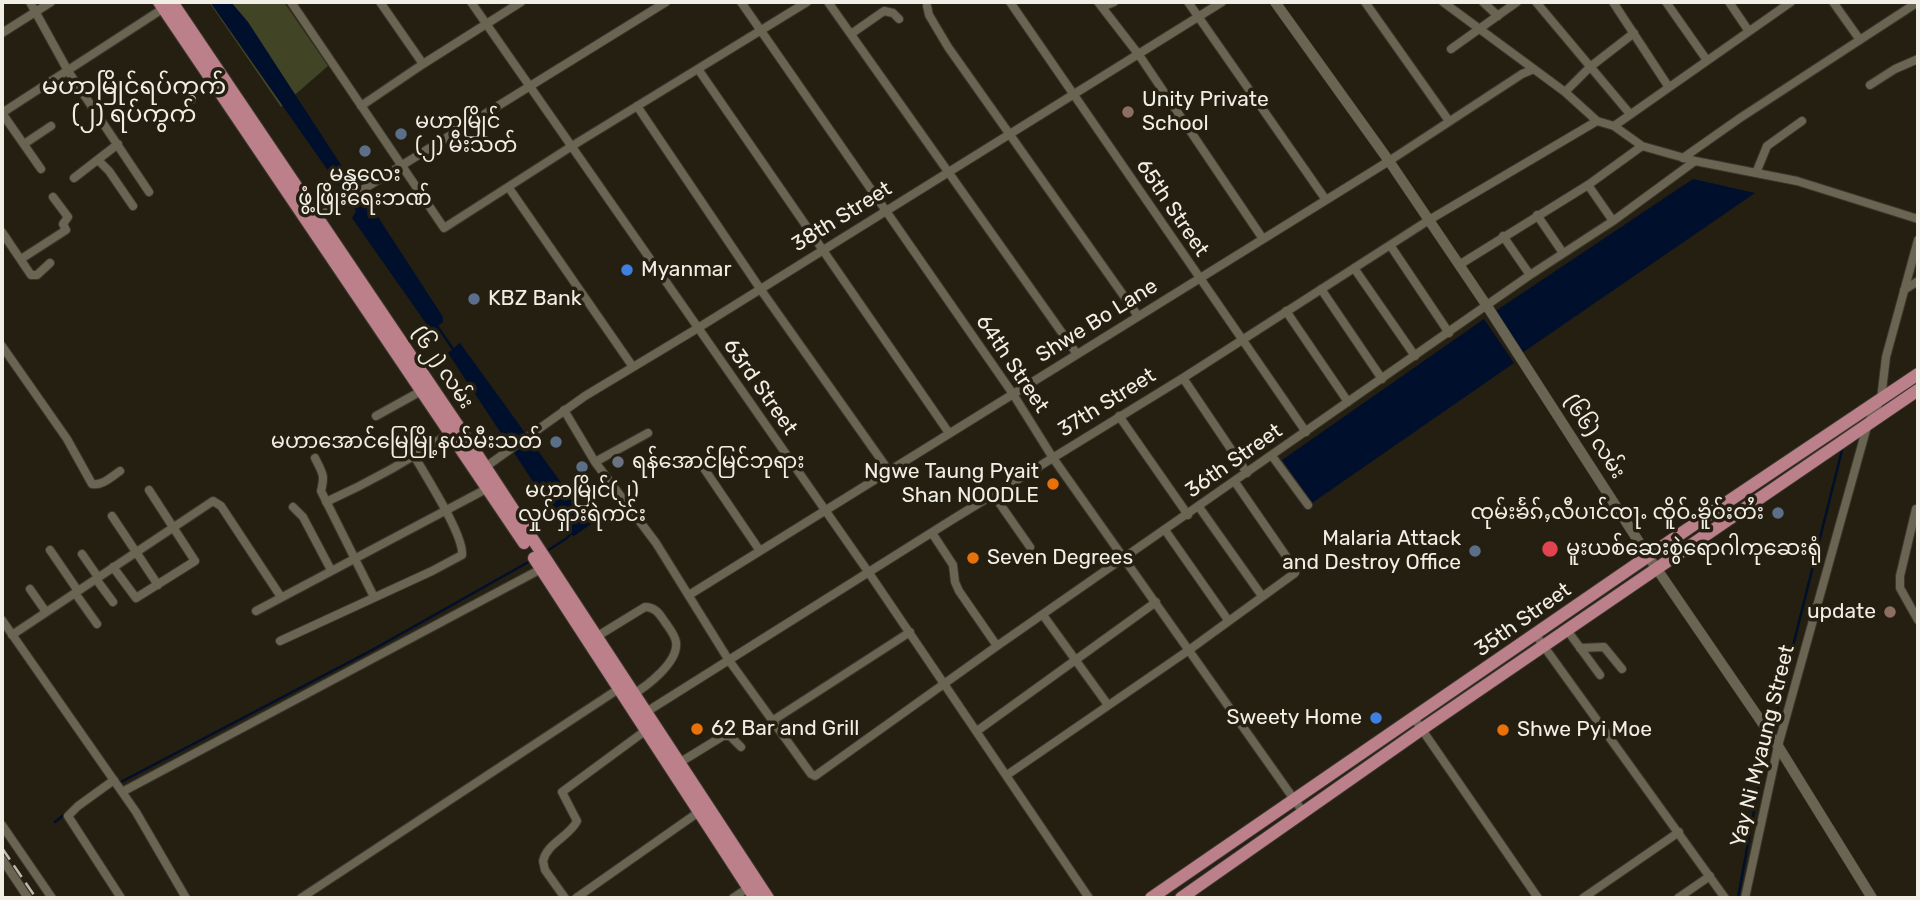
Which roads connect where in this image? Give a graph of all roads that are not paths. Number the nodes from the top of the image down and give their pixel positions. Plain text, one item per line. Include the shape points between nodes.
1 (30, 2) edge
2 (51, 2) edge
3 (291, 2) edge
4 (380, 2) edge
5 (471, 2) edge
6 (521, 2) edge
7 (666, 2) edge
8 (741, 2) edge
9 (807, 2) edge
10 (828, 2) edge
11 (1010, 2) edge
12 (1114, 2) edge
13 (1188, 2) edge
14 (1222, 2) edge
15 (1275, 2) edge
16 (1365, 2) edge
17 (1443, 2) edge
18 (1483, 2) edge
19 (1517, 2) edge
20 (1535, 2) edge
21 (1613, 2) edge
22 (1666, 2) edge
23 (1729, 2) edge
24 (1791, 2) edge
25 (1833, 2) edge
26 (1918, 2) edge
27 (167, 4) edge
28 (1100, 4) edge
29 (927, 6) dead end
30 (36, 12) junction
31 (1498, 16) junction
32 (1199, 17) junction
33 (899, 19) dead end
34 (485, 23) junction
35 (1481, 28) junction
36 (762, 30) junction
37 (1748, 30) junction
38 (2, 33) edge
39 (1634, 33) junction
40 (851, 34) junction
41 (1860, 40) junction
42 (1451, 49) dead end
43 (1139, 55) junction
44 (1918, 59) edge
45 (1706, 60) junction
46 (423, 64) junction
47 (1590, 67) junction
48 (698, 69) junction
49 (1534, 69) junction
50 (68, 71) junction
51 (1870, 85) dead end
52 (1668, 86) junction
53 (530, 87) junction
54 (1564, 92) junction
55 (1074, 95) junction
56 (2, 99) edge
57 (361, 106) junction
58 (637, 106) junction
59 (4, 112) edge
60 (1630, 114) junction
61 (1449, 121) junction
62 (1597, 121) junction
63 (1802, 121) dead end
64 (51, 126) dead end
65 (1614, 126) junction
66 (1009, 135) junction
67 (24, 144) junction
68 (118, 144) junction
69 (572, 146) junction
70 (1642, 146) junction
71 (1683, 158) junction
72 (98, 160) junction
73 (1389, 161) junction
74 (1695, 161) junction
75 (402, 166) junction
76 (41, 169) dead end
77 (949, 171) junction
78 (1756, 173) junction
79 (74, 178) dead end
80 (1588, 185) junction
81 (509, 188) junction
82 (149, 192) dead end
83 (52, 197) dead end
84 (1326, 200) junction
85 (134, 206) dead end
86 (886, 211) junction
87 (1537, 215) junction
88 (1918, 219) edge
89 (313, 220) junction
90 (1429, 220) junction
91 (1613, 220) junction
92 (2, 232) edge
93 (1503, 236) junction
94 (1263, 239) junction
95 (1918, 240) edge
96 (1390, 245) junction
97 (822, 250) junction
98 (1563, 253) junction
99 (21, 259) junction
100 (50, 263) dead end
101 (1459, 265) junction
102 (1354, 268) junction
103 (1530, 275) junction
104 (1199, 279) junction
105 (1918, 281) edge
106 (1321, 289) junction
107 (1904, 289) junction
108 (761, 290) junction
109 (1487, 306) junction
110 (1286, 311) junction
111 (1138, 316) junction
112 (698, 328) junction
113 (1449, 332) junction
114 (1243, 338) junction
115 (2, 346) edge
116 (1077, 354) junction
117 (1415, 356) junction
118 (633, 367) junction
119 (1918, 374) edge
120 (1183, 378) junction
121 (1382, 379) junction
122 (423, 390) junction
123 (1918, 390) edge
124 (1013, 394) junction
125 (1881, 399) junction
126 (1348, 402) junction
127 (564, 410) junction
128 (376, 416) dead end
129 (1119, 416) junction
130 (1868, 423) junction
131 (1306, 432) junction
132 (450, 433) junction
133 (648, 433) dead end
134 (949, 433) junction
135 (1272, 456) junction
136 (415, 457) junction
137 (315, 458) dead end
138 (1053, 458) junction
139 (594, 462) junction
140 (701, 464) dead end
141 (484, 468) junction
142 (120, 471) dead end
143 (890, 471) junction
144 (1247, 473) junction
145 (1761, 480) junction
146 (1235, 482) junction
147 (491, 486) junction
148 (149, 490) dead end
149 (1768, 492) junction
150 (993, 494) junction
151 (326, 502) junction
152 (1308, 505) dead end
153 (293, 507) dead end
154 (1199, 507) junction
155 (1916, 509) dead end
156 (825, 510) junction
157 (445, 511) junction
158 (1188, 514) junction
159 (112, 516) dead end
160 (172, 527) junction
161 (1165, 530) junction
162 (932, 533) junction
163 (1030, 547) dead end
164 (50, 551) dead end
165 (135, 551) junction
166 (760, 551) junction
167 (82, 554) dead end
168 (1648, 556) junction
169 (355, 558) junction
170 (1125, 558) junction
171 (539, 560) junction
172 (113, 567) junction
173 (1657, 569) junction
174 (331, 570) junction
175 (869, 573) junction
176 (97, 578) junction
177 (158, 585) junction
178 (30, 589) dead end
179 (76, 592) junction
180 (689, 595) junction
181 (1262, 596) junction
182 (281, 597) junction
183 (374, 597) junction
184 (113, 602) dead end
185 (1156, 602) junction
186 (256, 611) dead end
187 (47, 612) junction
188 (1043, 615) junction
189 (2, 620) edge
190 (1228, 620) junction
191 (1918, 620) edge
192 (97, 624) dead end
193 (1567, 630) junction
194 (910, 632) junction
195 (1535, 634) junction
196 (12, 635) junction
197 (596, 637) junction
198 (280, 641) dead end
199 (997, 646) junction
200 (1544, 646) junction
201 (1580, 648) junction
202 (1189, 650) junction
203 (728, 659) junction
204 (1076, 661) junction
205 (1622, 669) dead end
206 (1600, 676) dead end
207 (945, 684) junction
208 (626, 692) junction
209 (1108, 705) junction
210 (642, 715) junction
211 (1414, 718) junction
212 (772, 721) junction
213 (650, 728) junction
214 (1422, 729) junction
215 (977, 730) junction
216 (1778, 746) junction
217 (741, 747) dead end
218 (680, 763) junction
219 (1007, 775) junction
220 (118, 786) junction
221 (562, 792) junction
222 (553, 798) dead end
223 (1294, 800) junction
224 (703, 809) junction
225 (1303, 812) junction
226 (2, 825) edge
227 (1679, 832) junction
228 (2, 860) edge
229 (1710, 876) junction
230 (753, 889) edge
231 (28, 898) edge
232 (52, 898) edge
233 (121, 898) edge
234 (186, 898) edge
235 (302, 898) edge
236 (565, 898) edge
237 (576, 898) edge
238 (733, 898) edge
239 (768, 898) edge
240 (1089, 898) edge
241 (1151, 898) edge
242 (1181, 898) edge
243 (1538, 898) edge
244 (1583, 898) edge
245 (1678, 898) edge
246 (1725, 898) edge
247 (1745, 898) edge
248 (1872, 898) edge

1 - 30 street
2 - 30 street
3 - 57 street
4 - 46 street
5 - 34 street, 63rd Street
6 - 34 street
7 - 53 street
8 - 36 street, 64th Street
9 - 36 street
10 - 40 street
11 - 55 street, 65th Street
12 - 28 street
13 - 32 street
14 - 32 street, 38th Street
15 - 73 street, (၆၆) လမ်း
16 - 61 street
17 - 35 street
18 - 31 street
19 - 31 street
20 - 47 street
21 - 39 street
22 - 45 street
23 - 37 street
24 - 37 street
25 - 41 street
26 - 41 street
27 - 50 street
27 - 89 main road, (၆၂) လမ်း
28 - 43 street
29 - 66 street via 948,47
30 - 38 street
30 - 50 street
31 - 35 street
32 - 43 street, 38th Street
32 - 84 street
33 - 40 street via 884,11
34 - 46 street
34 - 53 street, 63rd Street
35 - 42 street
35 - 49 street
36 - 48 street
36 - 86 street, 64th Street
37 - 45 street
39 - 47 street
39 - 52 street
40 - 77 street
41 - 71 street
43 - 55 street, 38th Street
43 - 94 street
44 - 51 street
45 - 52 street
46 - 57 street
47 - 54 street
47 - 60 street
48 - 58 street
48 - 97 street
49 - 54 street
49 - 61 street, Shwe Bo Lane
50 - 59 street
50 - 68 street
52 - 60 street
53 - 69 street, 63rd Street
53 - 75 street
54 - 62 street
55 - 66 street, 38th Street
55 - 104 street, 65th Street
56 - 59 street
57 - 75 street
58 - 69 street
58 - 108 street
59 - 67 street
60 - 65 street
61 - 73 street, Shwe Bo Lane
62 - 65 street
62 - 90 street, 37th Street
63 - 78 street via 1767,146
64 - 67 street
65 - 70 street
66 - 77 street, 38th Street
66 - 111 street
67 - 76 street
68 - 72 street
68 - 82 street
69 - 81 street
69 - 112 street, 63rd Street
70 - 71 street
70 - 80 street
71 - 74 street
72 - 79 street
72 - 85 street
73 - 84 street, Shwe Bo Lane
73 - 90 street, (၆၆) လမ်း
74 - 78 street
74 - 91 street, 36th Street
75 - 81 street via 444,228
75 - 89 street
77 - 86 street, 38th Street
77 - 116 street
78 - 88 street via 1797,181
80 - 87 street
80 - 91 street
81 - 118 street
83 - 99 street via 68,217 63,224 66,230
84 - 94 street, Shwe Bo Lane
86 - 97 street, 38th Street
86 - 124 street, 64th Street
87 - 93 street
87 - 98 street
89 - 122 main road, (၆၂) လမ်း
89 - 141 main road, (၆၂) လမ်း
90 - 96 street, 37th Street
90 - 101 street, (၆၆) လမ်း
91 - 98 street, 36th Street
92 - 99 street
93 - 101 street
93 - 103 street
94 - 104 street, Shwe Bo Lane
95 - 107 street, Yay Ni Myaung Street
96 - 102 street, 37th Street
96 - 113 street
97 - 108 street, 38th Street
97 - 134 street
98 - 103 street, 36th Street
99 - 100 street via 32,276
101 - 109 street, (၆၆) လမ်း
102 - 106 street, 37th Street
102 - 117 street
103 - 109 street, 36th Street
104 - 111 street, Shwe Bo Lane
104 - 114 street, 65th Street
105 - 107 street
106 - 110 street, 37th Street
106 - 121 street
107 - 125 street, Yay Ni Myaung Street via 1886,357
108 - 112 street, 38th Street
108 - 143 street
109 - 113 street, 36th Street
109 - 168 street, (၆၆) လမ်း
110 - 114 street, 37th Street
110 - 126 street
111 - 116 street, Shwe Bo Lane
112 - 118 street, 38th Street
112 - 156 street, 63rd Street
113 - 117 street, 36th Street
114 - 120 street, 37th Street
114 - 131 street, 65th Street
115 - 142 street via 67,439 92,484
116 - 124 street, Shwe Bo Lane
117 - 121 street, 36th Street
118 - 127 street, 38th Street
119 - 125 main road, 35th Street
120 - 129 street, 37th Street
120 - 144 street
121 - 126 street, 36th Street
122 - 128 street
122 - 132 main road, (၆၂) လမ်း
123 - 130 main road, 35th Street
124 - 134 street, Shwe Bo Lane
124 - 138 street, 64th Street
125 - 130 street, Yay Ni Myaung Street
125 - 145 main road, 35th Street
126 - 131 street, 36th Street
127 - 139 street
127 - 141 street, 38th Street
129 - 138 street, 37th Street
129 - 158 street
130 - 149 main road, 35th Street
130 - 216 street, Yay Ni Myaung Street
131 - 135 street, 36th Street
132 - 136 street
132 - 147 main road, (၆၂) လမ်း
133 - 139 street
134 - 143 street, Shwe Bo Lane
135 - 144 street, 36th Street
135 - 152 street
136 - 151 street
136 - 157 street
137 - 151 street via 324,476 320,490
138 - 150 street, 37th Street
138 - 170 street, 64th Street
139 - 180 street
140 - 166 street
141 - 147 main road, (၆၂) လမ်း
143 - 156 street, Shwe Bo Lane
144 - 146 street, 36th Street
145 - 149 main road
145 - 168 main road, 35th Street
146 - 154 street, 36th Street
146 - 181 street via 1296,571
147 - 157 street
147 - 171 main road, (၆၂) လမ်း
148 - 160 street
149 - 173 main road, 35th Street
150 - 162 street, 37th Street
150 - 163 street
151 - 169 street
153 - 174 street
154 - 158 street, 36th Street
154 - 181 street
155 - 191 street via 1899,576 1900,588
156 - 166 street, Shwe Bo Lane
156 - 175 street, 63rd Street
157 - 169 street
157 - 183 street via 462,555
158 - 161 street, 36th Street
159 - 165 street
160 - 165 street
160 - 177 street via 195,561
160 - 182 street via 207,503 217,503
161 - 170 street, 36th Street
161 - 190 street
162 - 175 street, 37th Street
162 - 199 street via 953,565 959,591
164 - 179 street
165 - 172 street
165 - 177 street
166 - 180 street, Shwe Bo Lane
167 - 176 street
168 - 173 street, (၆၆) လမ်း
168 - 195 main road, 35th Street
169 - 174 street
169 - 183 street
170 - 185 street, 64th Street
170 - 188 street, 36th Street
171 - 197 main road, (၆၂) လမ်း
171 - 208 main road, (၆၂) လမ်း
171 - 220 street
172 - 176 street
172 - 177 street via 136,598
173 - 193 main road, 35th Street
173 - 216 street, (၆၆) လမ်း
174 - 182 street
175 - 194 street, 63rd Street
175 - 203 street, 37th Street
176 - 179 street
176 - 184 street
178 - 187 street
179 - 187 street
179 - 192 street
180 - 203 street
181 - 190 street
182 - 186 street
183 - 198 street
185 - 202 street, 64th Street
185 - 204 street
187 - 196 street
188 - 199 street, 36th Street
188 - 204 street
189 - 196 street
190 - 202 street
193 - 200 main road, 35th Street
193 - 201 street
194 - 207 street, 63rd Street
194 - 212 street
195 - 200 street
195 - 211 main road, 35th Street
196 - 220 street
197 - 208 main road, (၆၂) လမ်း
197 - 208 street via 645,607 656,610 669,628 676,641 658,677
199 - 207 street, 36th Street
200 - 214 main road, 35th Street
200 - 227 street
201 - 205 street via 1604,647
201 - 206 street
202 - 209 street
202 - 223 street, 64th Street
203 - 210 street, 37th Street
203 - 212 street
204 - 209 street
204 - 215 street
207 - 212 street, 36th Street via 813,776
207 - 215 street, 63rd Street
208 - 210 main road, (၆၂) လမ်း
208 - 235 street
209 - 219 street
210 - 213 main road, (၆၂) လမ်း
211 - 214 street
211 - 223 main road, 35th Street
213 - 218 main road, (၆၂) လမ်း
213 - 221 street
213 - 224 main road, (၆၂) လမ်း
214 - 225 main road, 35th Street
214 - 243 street
215 - 219 street, 63rd Street
216 - 247 street, Yay Ni Myaung Street
216 - 248 street, (၆၆) လမ်း
217 - 218 street via 733,738 723,736
218 - 224 main road, (၆၂) လမ်း
219 - 240 street, 63rd Street
220 - 233 street via 68,816
220 - 234 street
221 - 222 street
221 - 236 street via 577,821 550,848 543,862
223 - 225 street, 64th Street
223 - 241 main road, 35th Street
224 - 230 main road, (၆၂) လမ်း
224 - 237 street
225 - 242 main road, 35th Street
226 - 232 street
227 - 229 street
227 - 244 street
228 - 231 street
229 - 245 street
229 - 246 street
230 - 238 street
230 - 239 main road, (၆၂) လမ်း

